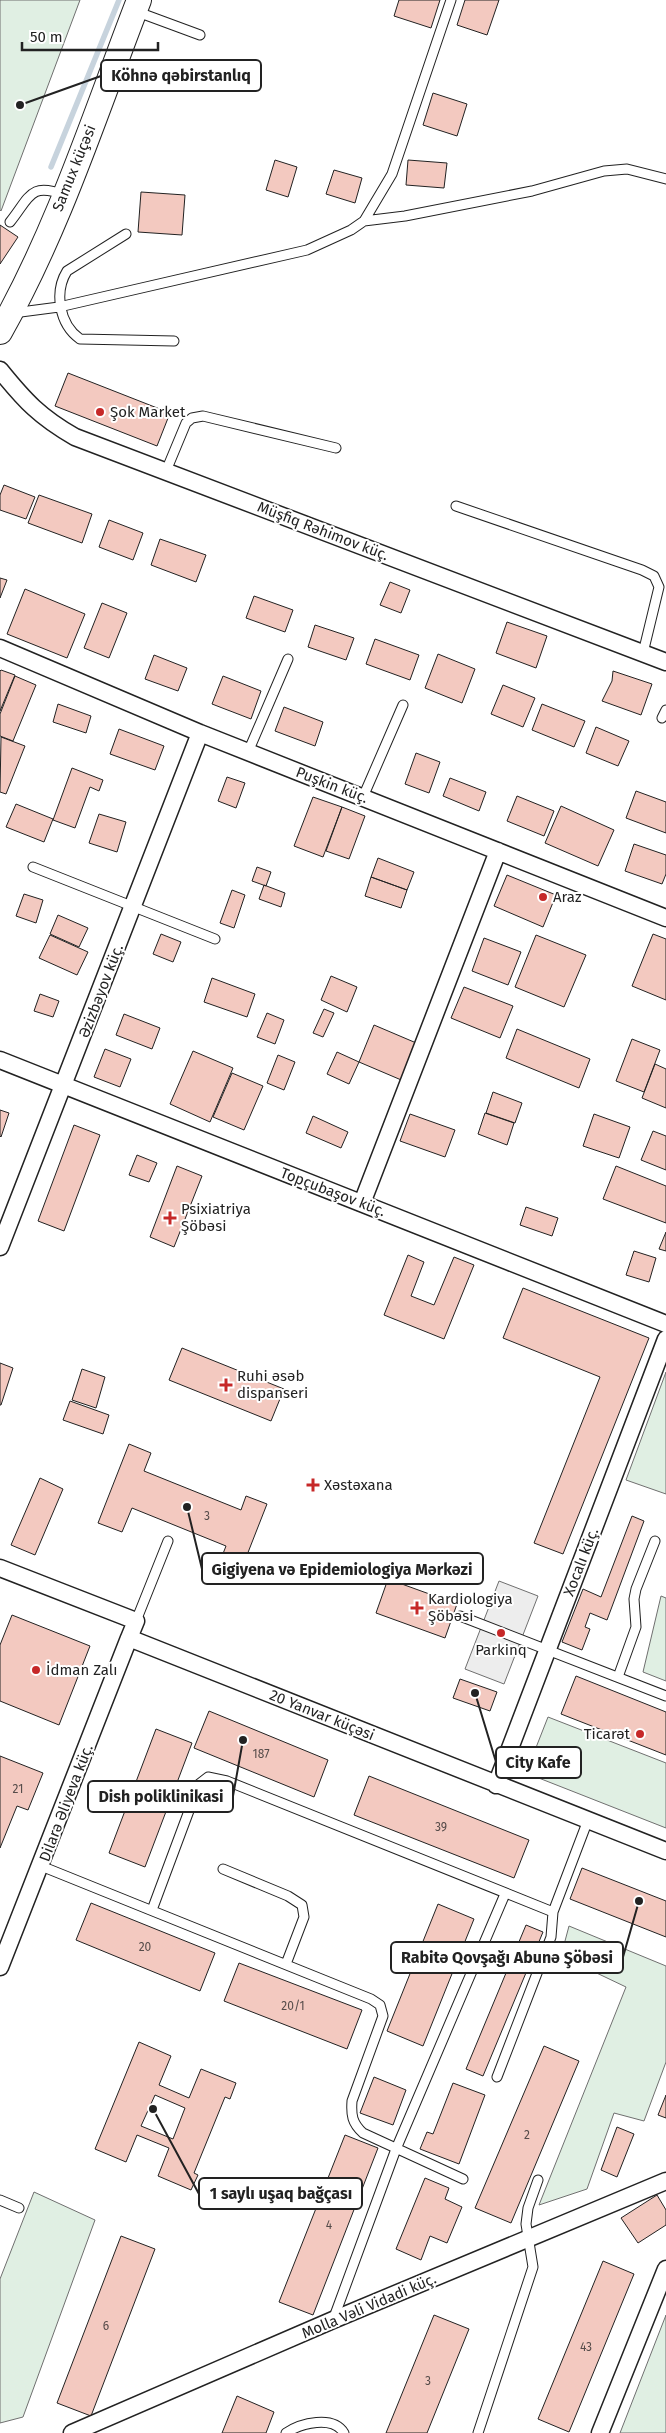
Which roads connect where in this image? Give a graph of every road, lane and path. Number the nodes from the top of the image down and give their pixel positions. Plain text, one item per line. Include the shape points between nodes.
1 (451, 0) edge
2 (137, 5) edge
3 (200, 35) dead end
4 (666, 180) edge
5 (64, 195) junction
6 (364, 221) junction
7 (10, 222) dead end
8 (126, 234) dead end
9 (59, 307) junction
10 (5, 323) edge
11 (174, 341) dead end
12 (0, 370) edge
13 (336, 448) dead end
14 (166, 471) junction
15 (456, 506) dead end
16 (0, 648) edge
17 (643, 653) junction
18 (288, 659) dead end
19 (666, 662) edge
20 (403, 705) dead end
21 (200, 733) junction
22 (248, 752) junction
23 (363, 797) junction
24 (498, 851) junction
25 (33, 868) dead end
26 (134, 908) junction
27 (666, 918) edge
28 (215, 939) dead end
29 (0, 1060) edge
30 (64, 1086) junction
31 (362, 1203) junction
32 (0, 1247) edge
33 (666, 1324) edge
34 (666, 1339) edge
35 (168, 1541) dead end
36 (655, 1541) dead end
37 (0, 1568) edge
38 (460, 1616) dead end
39 (136, 1621) junction
40 (130, 1638) junction
41 (548, 1649) junction
42 (618, 1677) junction
43 (666, 1696) edge
44 (496, 1785) junction
45 (588, 1820) junction
46 (666, 1851) edge
47 (42, 1866) junction
48 (223, 1869) dead end
49 (505, 1894) junction
50 (152, 1910) junction
51 (553, 1912) junction
52 (286, 1964) junction
53 (0, 1967) edge
54 (496, 2077) dead end
55 (396, 2149) junction
56 (463, 2179) dead end
57 (538, 2180) dead end
58 (666, 2181) edge
59 (0, 2200) edge
60 (19, 2208) dead end
61 (530, 2239) junction
62 (666, 2269) edge
63 (333, 2320) junction
64 (72, 2433) edge
65 (286, 2433) edge
66 (344, 2433) edge
67 (478, 2433) edge
68 (600, 2433) edge

1 - 6 lane via 392,174
2 - 3 lane
2 - 5 main road, Samux küçəsi
4 - 6 lane via 627,169 604,171 532,191
5 - 7 lane via 40,189
5 - 10 main road, Samux küçəsi
6 - 9 lane via 307,250
8 - 9 lane via 67,271 61,280
9 - 10 lane
9 - 11 lane via 72,334 80,339
12 - 14 street, Müşfiq Rəhimov küç. via 26,402 48,421 75,437
13 - 14 lane via 203,416 186,422
14 - 17 street, Müşfiq Rəhimov küç.
15 - 17 lane via 654,576 660,587
16 - 21 street, Puşkin küç.
17 - 19 street, Müşfiq Rəhimov küç.
18 - 22 lane
20 - 23 lane
21 - 22 street, Puşkin küç.
21 - 26 street, Əzizbəyov küç.
22 - 23 street, Puşkin küç.
23 - 24 street, Puşkin küç.
24 - 27 street, Puşkin küç.
24 - 31 street
25 - 26 lane
26 - 28 lane
26 - 30 street, Əzizbəyov küç.
29 - 30 street, Topçubaşov küç.
30 - 31 street, Topçubaşov küç.
30 - 32 street, Əzizbəyov küç.
31 - 33 street, Topçubaşov küç.
34 - 41 street, Xocalı küç.
35 - 39 lane
36 - 42 lane via 636,1589 636,1627
37 - 39 street
38 - 41 lane
39 - 40 street
40 - 44 street, 20 Yanvar küçəsi
40 - 47 street, Dilarə Əliyeva küç.
41 - 42 lane
41 - 44 street, Xocalı küç.
42 - 43 lane
44 - 45 street, 20 Yanvar küçəsi
45 - 46 street, 20 Yanvar küçəsi
45 - 51 lane
47 - 50 lane
47 - 53 street, Dilarə Əliyeva küç.
48 - 52 lane via 302,1905 304,1917
49 - 50 lane via 227,1781 208,1777 199,1784
49 - 51 lane
49 - 55 lane
50 - 52 lane
51 - 54 lane via 551,1937
52 - 55 lane via 380,2005 383,2016 352,2101 351,2114 354,2124 363,2134
55 - 56 lane
55 - 63 lane
57 - 61 lane via 528,2208 526,2224
58 - 61 street, Molla Vəli Vidadi küç.
59 - 60 lane
61 - 63 street, Molla Vəli Vidadi küç.
61 - 67 lane via 533,2267
62 - 68 street
63 - 64 street, Molla Vəli Vidadi küç.
65 - 66 lane via 312,2423 331,2424

